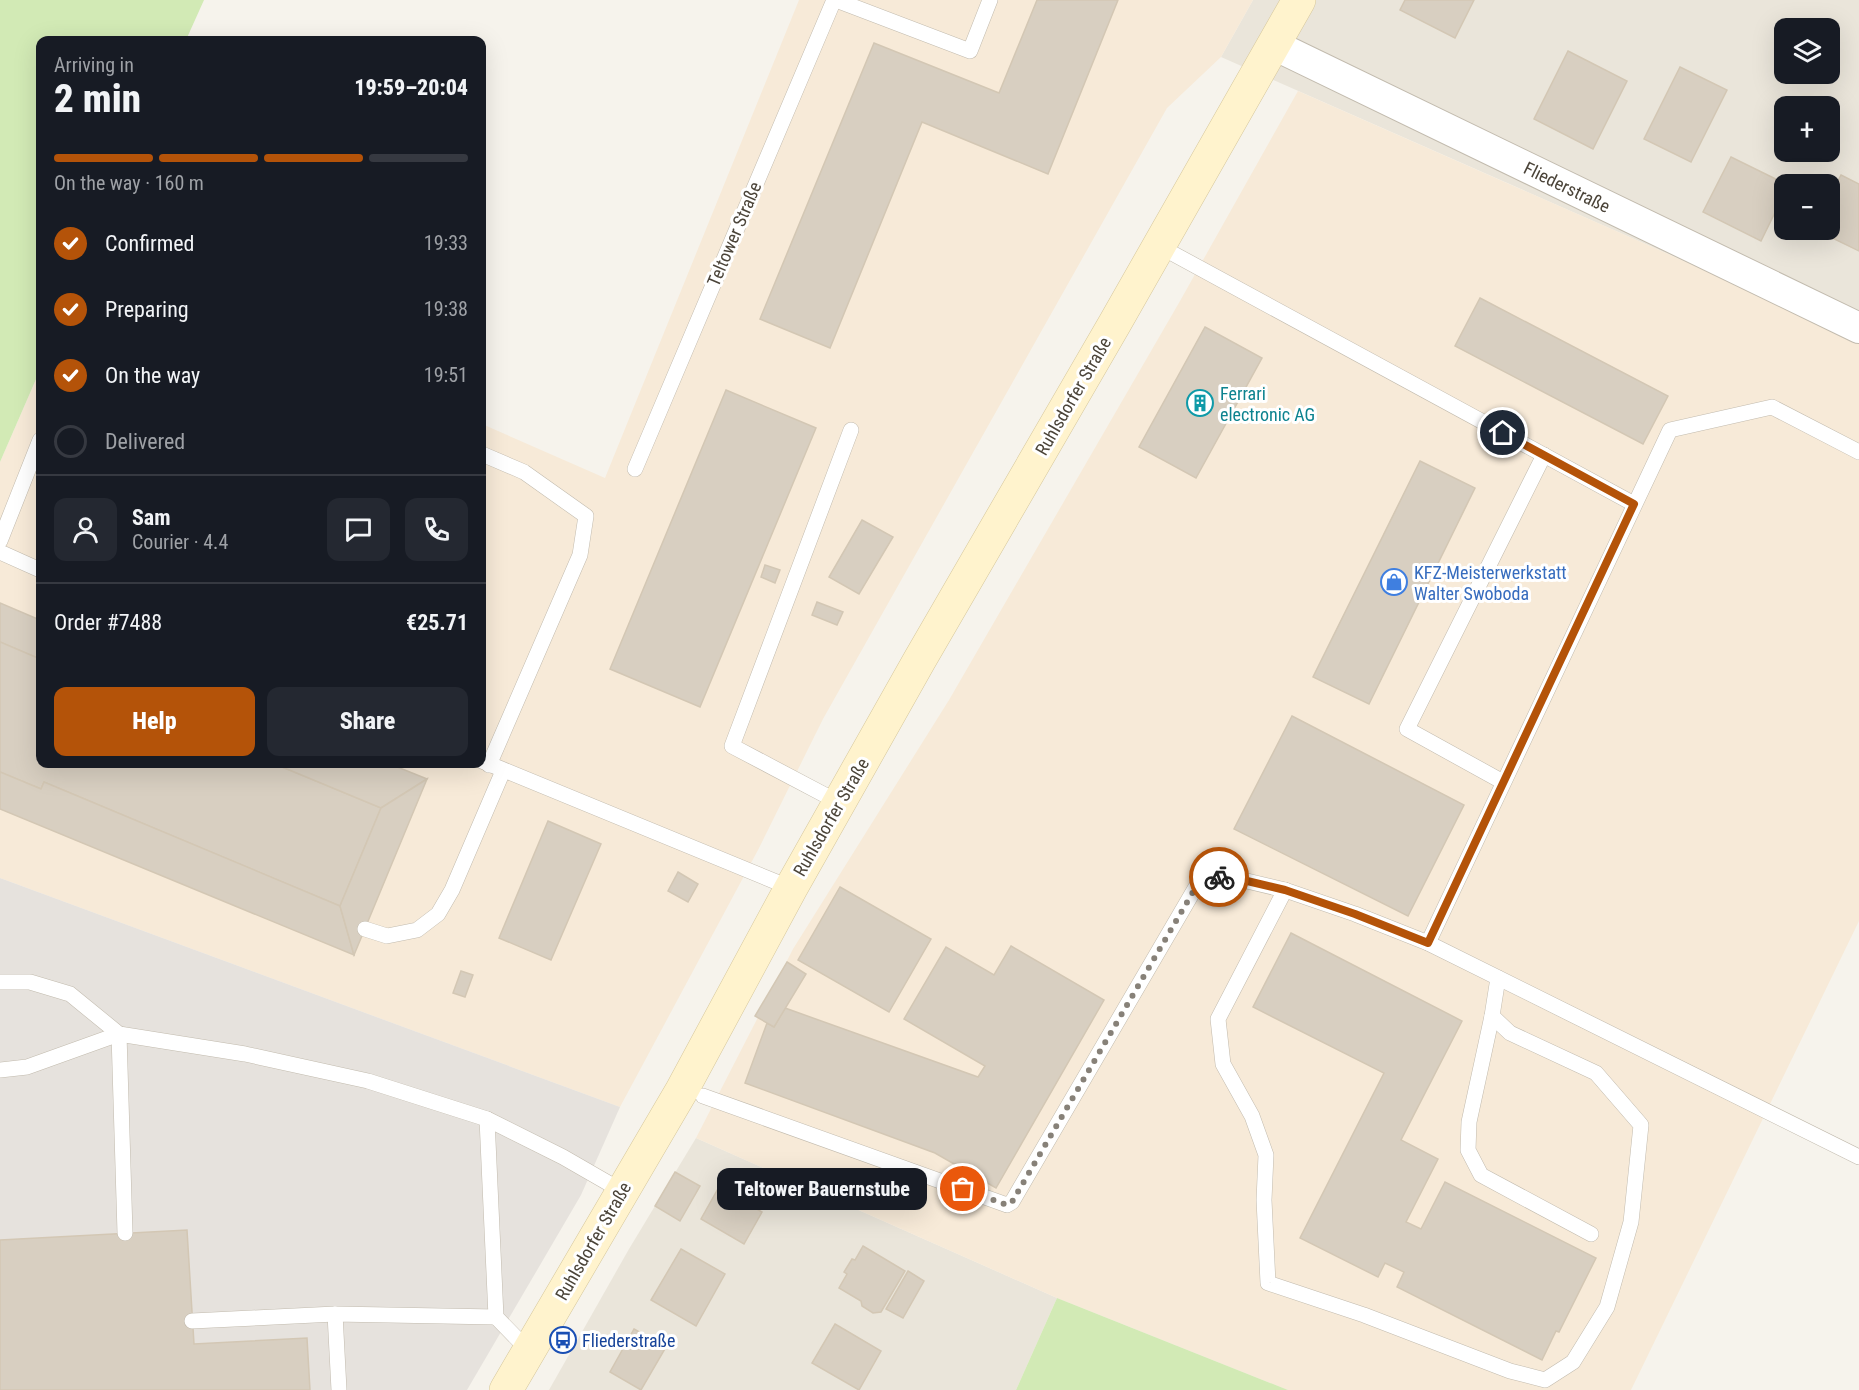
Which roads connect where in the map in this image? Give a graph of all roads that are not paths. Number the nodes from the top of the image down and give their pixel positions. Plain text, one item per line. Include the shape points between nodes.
1 (835, 0) edge
2 (990, 0) edge
3 (1299, 0) edge
4 (1274, 45) junction
5 (1159, 246) junction
6 (1859, 328) edge
7 (852, 430) dead end
8 (36, 450) edge
9 (1859, 452) edge
10 (1544, 455) junction
11 (486, 456) edge
12 (635, 469) dead end
13 (1634, 504) junction
14 (0, 540) edge
15 (0, 552) edge
16 (36, 568) edge
17 (491, 766) edge
18 (1503, 782) junction
19 (840, 803) junction
20 (791, 888) junction
21 (1285, 890) junction
22 (365, 930) dead end
23 (1428, 943) junction
24 (1498, 978) junction
25 (0, 982) edge
26 (1492, 1016) junction
27 (119, 1034) junction
28 (0, 1070) edge
29 (703, 1096) dead end
30 (487, 1119) junction
31 (1859, 1157) edge
32 (622, 1191) junction
33 (125, 1233) dead end
34 (1591, 1234) dead end
35 (335, 1314) junction
36 (496, 1317) junction
37 (192, 1321) dead end
38 (529, 1351) junction
39 (339, 1390) edge
40 (506, 1390) edge

1 - 2 lane via 970,51
1 - 12 lane, Teltower Straße
3 - 4 main road, Ruhlsdorfer Straße
4 - 5 main road, Ruhlsdorfer Straße
4 - 6 street, Fliederstraße
5 - 10 lane
5 - 19 main road, Ruhlsdorfer Straße
7 - 19 lane via 732,746
8 - 14 lane
9 - 13 lane via 1772,407 1670,430
10 - 13 lane
10 - 18 lane via 1407,729
11 - 17 lane via 524,472 586,516 580,555
13 - 18 lane
15 - 16 lane
17 - 20 lane
17 - 22 lane via 452,891 438,914 417,930 387,936
18 - 23 lane
19 - 20 main road, Ruhlsdorfer Straße
20 - 32 main road, Ruhlsdorfer Straße via 682,1090
21 - 23 lane
21 - 26 lane via 1218,1019 1223,1064 1252,1116 1266,1155 1268,1283 1510,1371 1545,1380 1573,1362 1607,1307 1631,1222 1641,1125 1596,1072 1510,1033
21 - 29 lane via 1226,876 1200,880 1007,1205
23 - 24 lane
24 - 26 lane
24 - 31 lane
25 - 27 lane via 30,981 70,994
26 - 34 lane via 1469,1122 1468,1150 1481,1175
27 - 28 lane via 27,1067
27 - 30 lane via 245,1054 368,1081
27 - 33 lane
30 - 32 lane
30 - 36 lane
32 - 38 main road, Ruhlsdorfer Straße
35 - 36 lane
35 - 37 lane
35 - 39 lane
36 - 38 lane
38 - 40 main road, Ruhlsdorfer Straße

